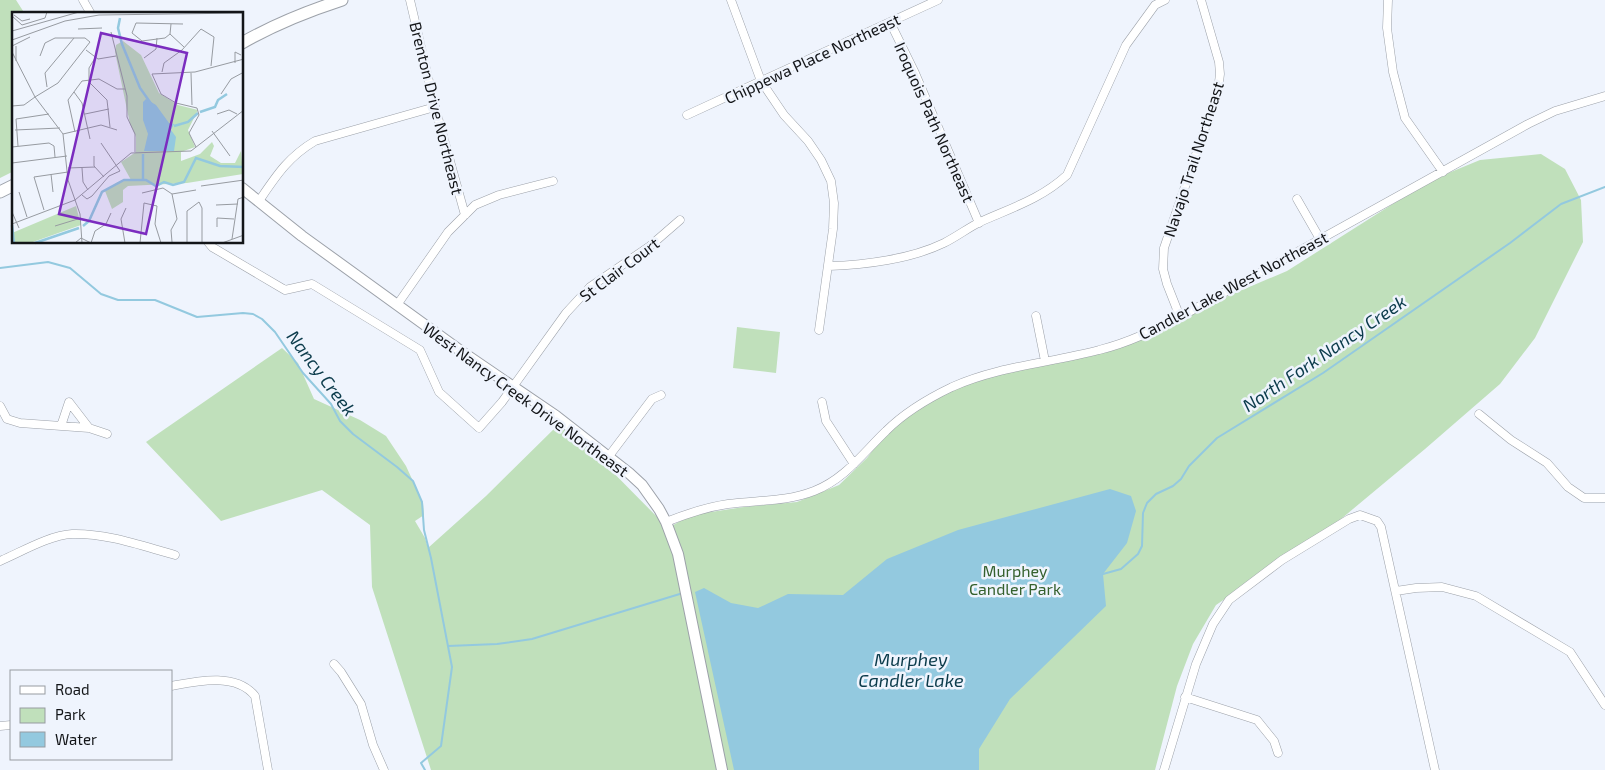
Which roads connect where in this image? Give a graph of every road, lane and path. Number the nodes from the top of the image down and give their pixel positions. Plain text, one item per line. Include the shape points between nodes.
1 (83, 0) edge
2 (342, 0) edge
3 (410, 0) edge
4 (730, 0) edge
5 (938, 0) edge
6 (1165, 0) edge
7 (1201, 0) edge
8 (1388, 0) edge
9 (90, 12) edge
10 (890, 22) junction
11 (244, 43) edge
12 (762, 81) junction
13 (1605, 96) edge
14 (436, 107) junction
15 (687, 115) dead end
16 (1443, 172) junction
17 (553, 181) dead end
18 (244, 190) edge
19 (1297, 199) dead end
20 (259, 201) junction
21 (465, 215) junction
22 (680, 220) dead end
23 (979, 223) junction
24 (1320, 238) junction
25 (210, 244) edge
26 (828, 266) junction
27 (396, 305) junction
28 (1036, 316) dead end
29 (1180, 317) junction
30 (819, 330) dead end
31 (1046, 361) junction
32 (514, 387) junction
33 (661, 395) dead end
34 (822, 402) dead end
35 (0, 406) edge
36 (1479, 414) dead end
37 (61, 426) junction
38 (89, 428) junction
39 (107, 434) dead end
40 (609, 456) junction
41 (854, 464) junction
42 (1605, 498) edge
43 (666, 522) junction
44 (174, 555) dead end
45 (0, 561) edge
46 (1396, 591) junction
47 (334, 664) dead end
48 (172, 686) edge
49 (1185, 697) junction
50 (1605, 705) edge
51 (1278, 752) dead end
52 (268, 770) edge
53 (384, 770) edge
54 (722, 770) edge
55 (1164, 770) edge
56 (1435, 770) edge

1 - 9 street
2 - 11 main road via 301,13
3 - 14 street, Brenton Drive Northeast
4 - 12 street
5 - 10 street, Chippewa Place Northeast
6 - 23 street via 1155,5 1126,45 1067,175 1044,194
7 - 29 street, Navajo Trail Northeast via 1220,74 1218,90 1164,248 1166,284
8 - 16 street via 1387,28 1393,72 1405,118
10 - 12 street, Chippewa Place Northeast
10 - 23 street, Iroquois Path Northeast
12 - 15 street, Chippewa Place Northeast
12 - 26 street via 784,115 808,141 831,181 834,203
13 - 16 street, Candler Lake West Northeast via 1528,124
14 - 20 street via 315,141 290,159
14 - 21 street, Brenton Drive Northeast
16 - 24 street, Candler Lake West Northeast
17 - 21 street via 499,195 475,205
18 - 20 street, West Nancy Creek Drive Northeast
19 - 24 street
20 - 27 street, West Nancy Creek Drive Northeast
21 - 27 street via 448,232
22 - 32 street, St Clair Court via 650,246 590,287 566,313
23 - 26 street via 943,244 915,254 856,266
24 - 29 street, Candler Lake West Northeast
25 - 32 street, St Clair Court via 284,290 312,284 420,350 439,392 479,428
26 - 30 street
27 - 32 street, West Nancy Creek Drive Northeast
28 - 31 street
29 - 31 street, Candler Lake West Northeast via 1126,342
31 - 41 street, Candler Lake West Northeast via 974,378 930,398 900,418
32 - 40 street, West Nancy Creek Drive Northeast
33 - 40 street via 652,399
34 - 41 street via 826,421
35 - 37 street via 7,419
36 - 42 street via 1511,440 1547,462 1568,487 1584,498
37 - 38 street
37 - 38 street via 69,402
38 - 39 street
40 - 43 street, West Nancy Creek Drive Northeast via 642,485
41 - 43 street, Candler Lake West Northeast via 834,481 804,494 787,499 712,507
43 - 54 street, West Nancy Creek Drive Northeast via 678,554
44 - 45 street via 107,537 72,534
46 - 49 street via 1381,527 1377,521 1360,515 1349,519 1282,560 1229,600 1213,624
46 - 50 street via 1442,587 1476,596 1570,652
46 - 56 street
47 - 53 street via 361,704
48 - 52 street via 224,680 249,688 255,696
49 - 51 street via 1257,720 1274,740
49 - 55 street

